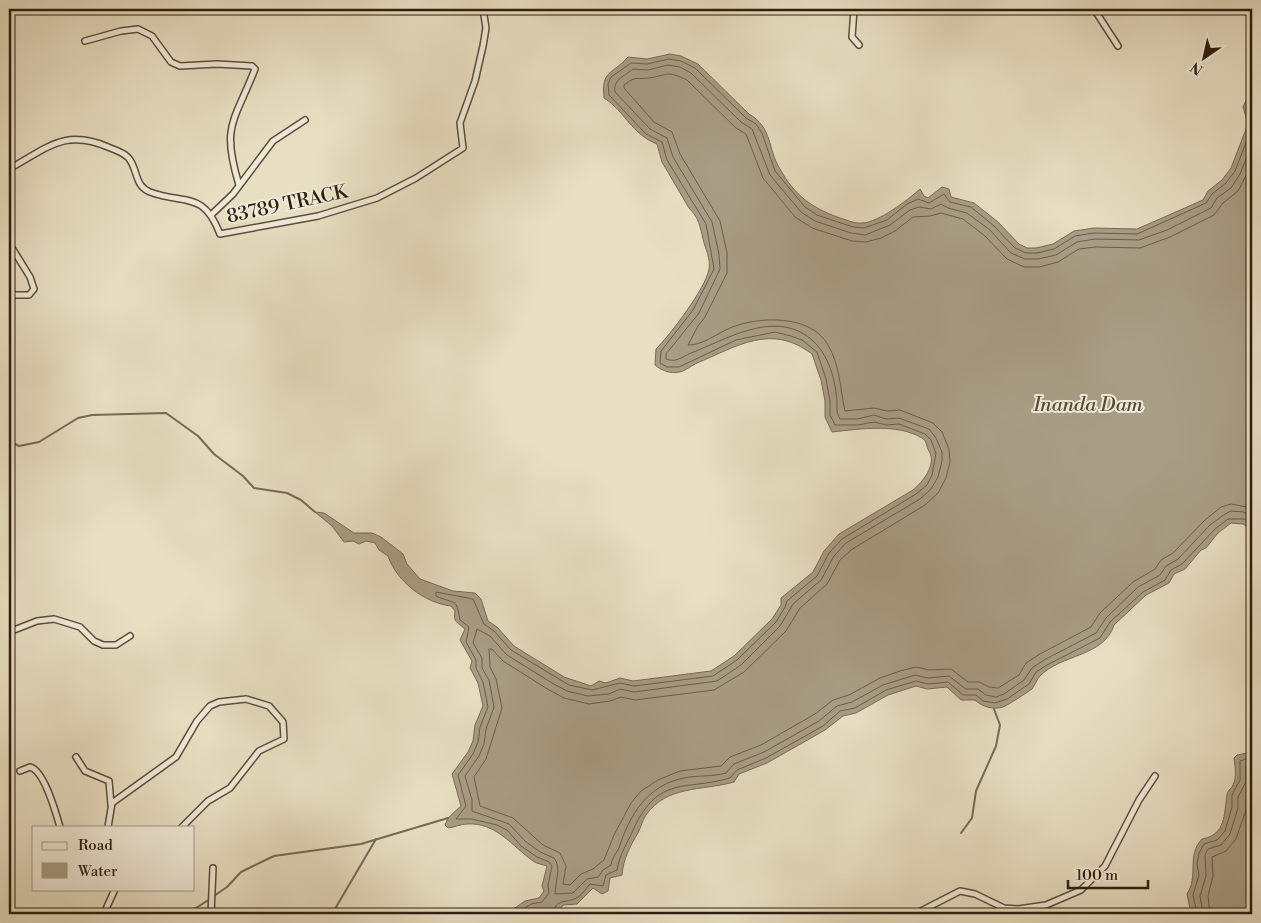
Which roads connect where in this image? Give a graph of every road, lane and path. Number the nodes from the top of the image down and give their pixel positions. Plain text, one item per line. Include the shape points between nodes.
1 (484, 9) edge
2 (854, 9) edge
3 (1094, 9) edge
4 (85, 41) dead end
5 (859, 45) dead end
6 (1118, 46) dead end
7 (305, 120) dead end
8 (9, 169) edge
9 (239, 186) junction
10 (211, 215) junction
11 (9, 243) edge
12 (9, 295) edge
13 (9, 632) edge
14 (130, 636) dead end
15 (76, 757) dead end
16 (20, 771) dead end
17 (1155, 776) dead end
18 (111, 806) junction
19 (60, 826) edge
20 (108, 826) edge
21 (183, 826) edge
22 (213, 868) dead end
23 (115, 890) edge
24 (106, 914) edge
25 (211, 914) edge
26 (915, 914) edge

1 - 10 street, 83789 TRACK via 485,36 475,81 460,123 464,147 458,153 377,198 318,216 220,234
2 - 5 street via 852,38
3 - 6 street
4 - 9 street via 138,29 152,36 171,62 180,66 252,66 255,70 230,132 229,144
7 - 9 street via 273,142
8 - 10 street, 83789 TRACK via 58,141 69,138 85,140 127,156 137,180 145,189 195,202
9 - 10 street
11 - 12 street via 34,289 29,295
13 - 14 street via 37,621 54,619 80,627 103,645 116,645
15 - 18 street via 86,772 110,782
16 - 19 street via 30,767 38,772
17 - 26 street via 1105,866 1081,890 1046,905 1018,909 1004,908 975,894 960,891
18 - 20 street
18 - 21 street via 116,799 176,757 197,721 214,704 246,699 269,706 282,722 284,739 259,752 230,788 208,801
22 - 25 street
23 - 24 street

